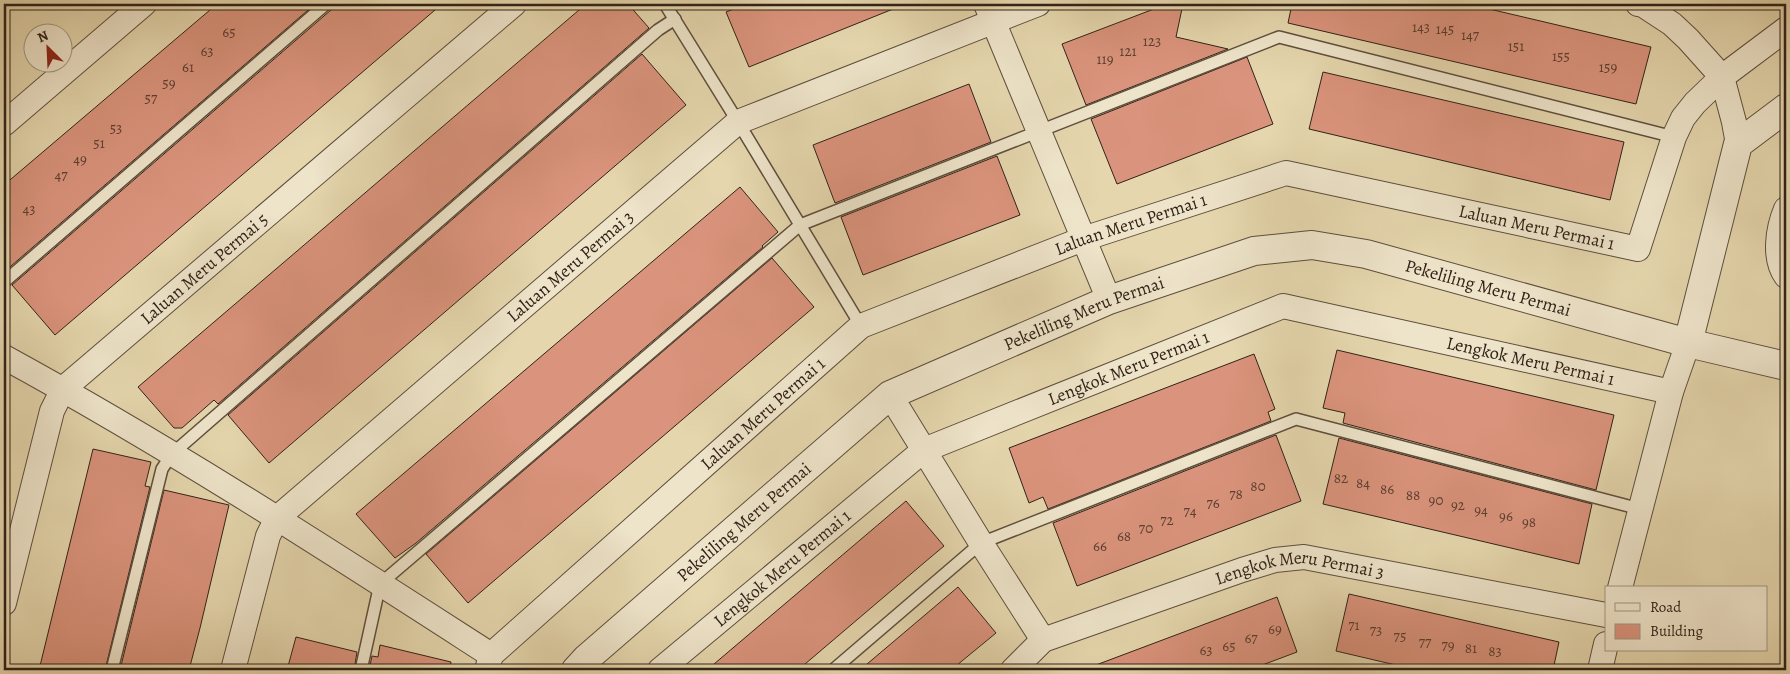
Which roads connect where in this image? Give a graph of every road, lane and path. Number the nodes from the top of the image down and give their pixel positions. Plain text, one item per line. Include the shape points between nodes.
1 (144, 4) edge
2 (326, 4) edge
3 (514, 4) edge
4 (665, 4) edge
5 (1038, 4) edge
6 (1642, 4) edge
7 (990, 12) edge
8 (674, 19) junction
9 (1786, 29) edge
10 (1722, 77) junction
11 (1786, 108) edge
12 (738, 122) junction
13 (4, 124) edge
14 (1038, 130) junction
15 (1674, 137) junction
16 (1738, 144) junction
17 (1786, 209) edge
18 (800, 225) junction
19 (1083, 238) junction
20 (1786, 276) edge
21 (4, 282) edge
22 (1109, 300) junction
23 (861, 326) junction
24 (1688, 343) junction
25 (4, 356) edge
26 (1786, 366) edge
27 (63, 389) junction
28 (1671, 392) junction
29 (890, 394) junction
30 (924, 450) junction
31 (172, 454) junction
32 (1640, 509) junction
33 (277, 518) junction
34 (981, 543) junction
35 (380, 584) junction
36 (1621, 586) edge
37 (4, 603) edge
38 (1605, 615) edge
39 (1043, 640) junction
40 (1605, 648) edge
41 (489, 663) edge
42 (112, 670) edge
43 (233, 670) edge
44 (361, 670) edge
45 (576, 670) edge
46 (660, 670) edge
47 (833, 670) edge
48 (1013, 670) edge
49 (1600, 670) edge

1 - 13 street
2 - 21 lane
3 - 27 street, Laluan Meru Permai 5
4 - 8 lane
5 - 7 street, Laluan Meru Permai 3
6 - 10 street via 1672,24
7 - 12 street, Laluan Meru Permai 3
7 - 14 street
8 - 12 lane
8 - 31 lane
9 - 10 street, Laluan Meru Permai 1
10 - 15 street, Laluan Meru Permai 1 via 1695,103
10 - 16 street
11 - 16 street
12 - 18 lane
12 - 33 street, Laluan Meru Permai 3
14 - 15 lane via 1278,37
14 - 18 lane
14 - 19 street
15 - 19 street, Laluan Meru Permai 1 via 1638,249 1286,173
16 - 24 street
17 - 20 street via 1777,244
18 - 23 lane
18 - 35 lane
19 - 22 street
19 - 23 street, Laluan Meru Permai 1
22 - 24 street, Pekeliling Meru Permai via 1254,251 1312,245 1366,254
22 - 29 street, Pekeliling Meru Permai
23 - 41 street, Laluan Meru Permai 1
24 - 26 street, Pekeliling Meru Permai
24 - 28 street
25 - 27 street
27 - 31 street
27 - 37 street, Laluan Meru Permai 5 via 52,410
28 - 30 street, Lengkok Meru Permai 1 via 1283,306
28 - 32 street
29 - 30 street
29 - 45 street, Pekeliling Meru Permai
30 - 34 street
30 - 46 street, Lengkok Meru Permai 1
31 - 33 street
31 - 42 lane via 162,468
32 - 34 lane via 1296,419
32 - 36 street
33 - 35 street
33 - 43 street, Laluan Meru Permai 3 via 268,536
34 - 39 street
34 - 47 lane
35 - 41 street
35 - 44 lane
38 - 39 street, Lengkok Meru Permai 3 via 1304,557 1275,560 1242,570
39 - 48 street, Lengkok Meru Permai 3
40 - 49 street

